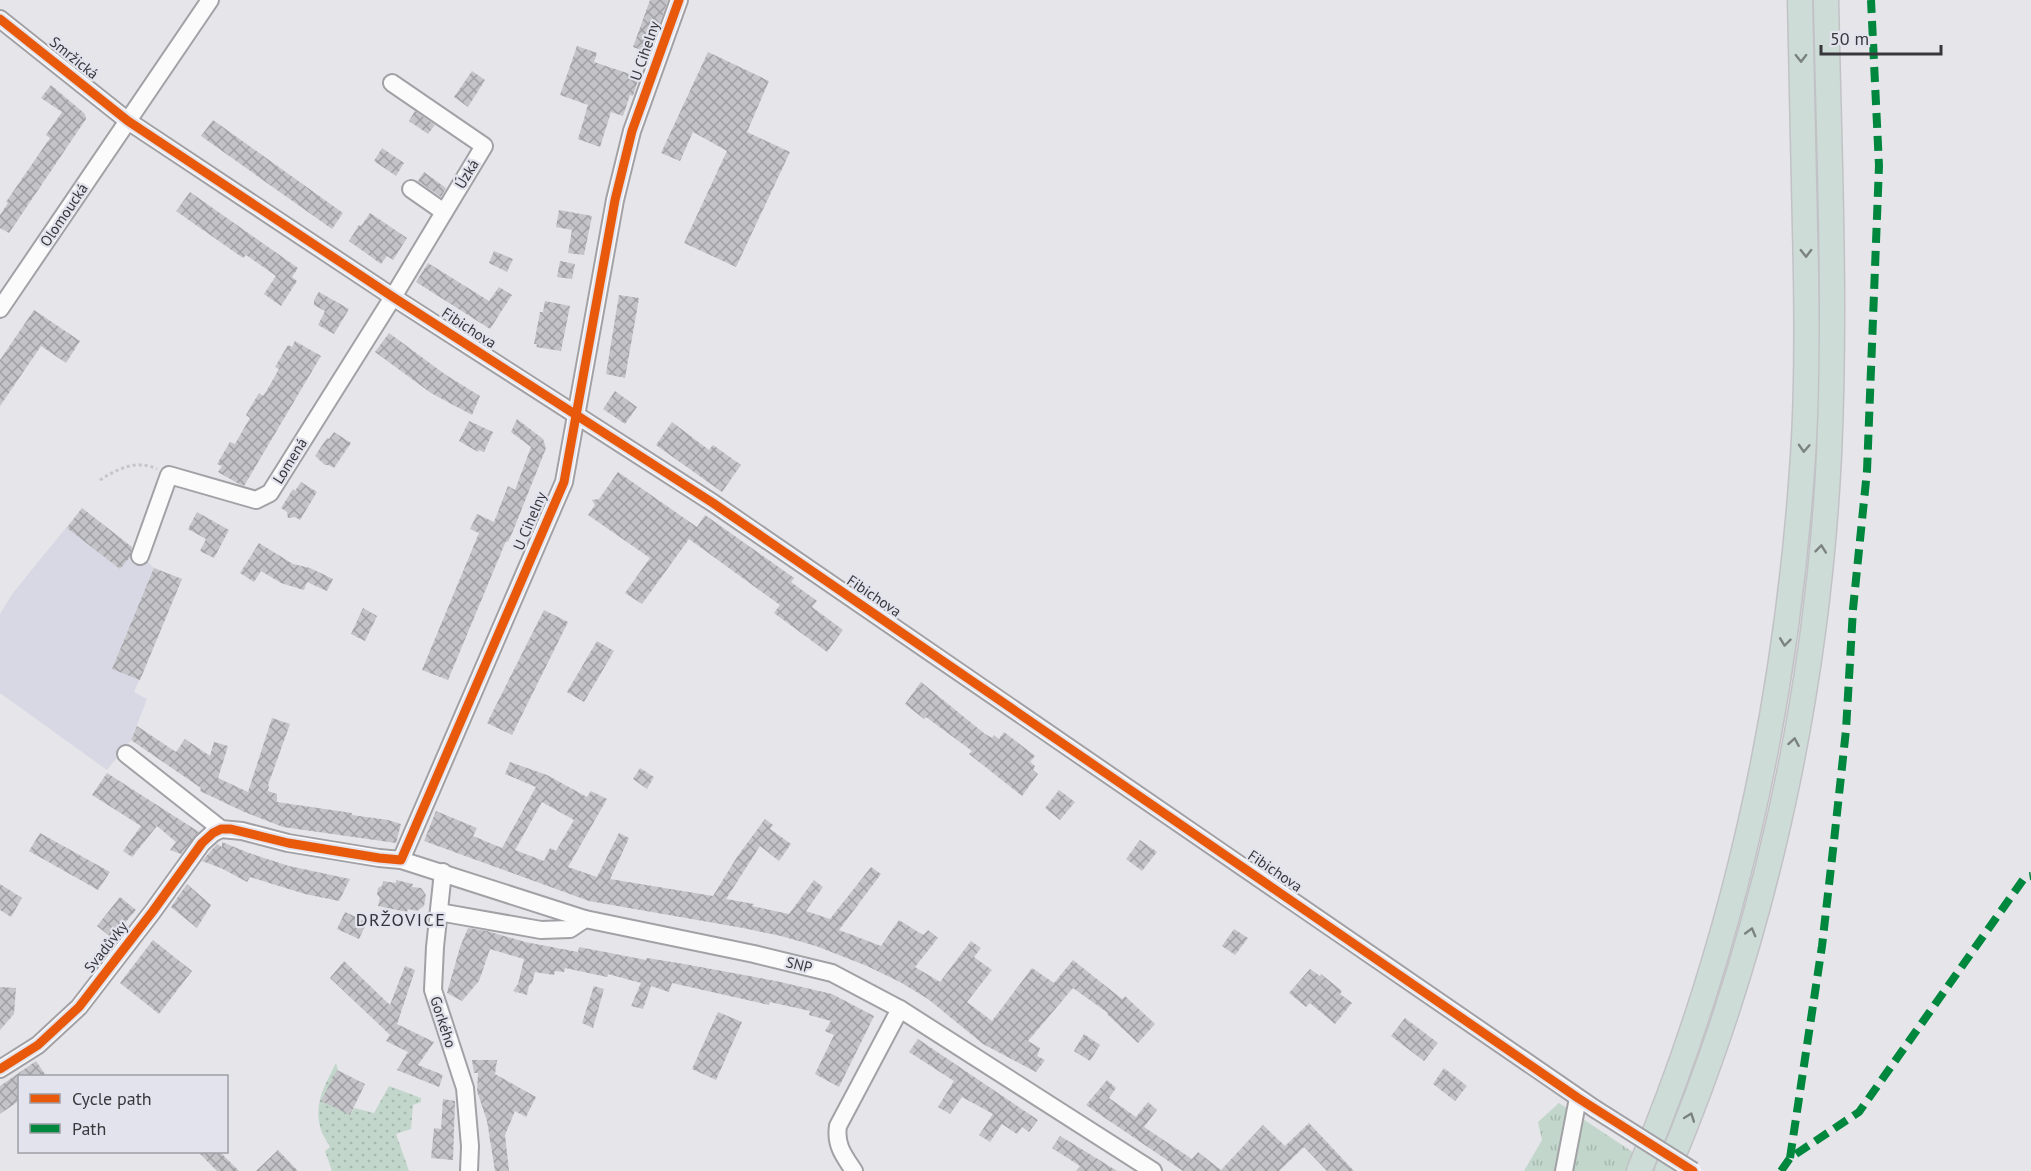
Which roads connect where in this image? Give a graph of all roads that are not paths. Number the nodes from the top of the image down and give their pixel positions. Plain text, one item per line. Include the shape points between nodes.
1 (210, 0) edge
2 (679, 0) edge
3 (1800, 0) edge
4 (1826, 0) edge
5 (0, 19) edge
6 (392, 83) dead end
7 (128, 121) junction
8 (411, 189) dead end
9 (444, 212) junction
10 (393, 297) junction
11 (0, 309) edge
12 (576, 415) junction
13 (140, 556) dead end
14 (126, 754) dead end
15 (221, 829) junction
16 (401, 860) junction
17 (443, 872) junction
18 (439, 912) junction
19 (585, 919) junction
20 (900, 1009) junction
21 (0, 1070) edge
22 (1578, 1098) junction
23 (469, 1171) edge
24 (854, 1171) edge
25 (1153, 1171) edge
26 (1564, 1171) edge
27 (1639, 1171) edge
28 (1667, 1171) edge
29 (1693, 1171) edge

1 - 7 street, Olomoucká
2 - 12 street, U Cihelny via 632,131 615,200
3 -> 27 highway via 1804,453 1783,656 1748,840 1724,930 1695,1028
28 -> 4 highway via 1720,1035 1750,935 1773,846 1808,659 1828,456 1832,266
5 - 7 street, Smržická
6 - 9 street, Úzká via 484,146
7 - 10 street, Fibichova
7 - 11 street, Olomoucká
8 - 9 street
9 - 10 street, Úzká
10 - 12 street, Fibichova
10 - 13 street, Lomená via 270,493 256,500 169,475
12 - 16 street, U Cihelny via 564,482
12 - 22 street, Fibichova via 712,503
14 - 15 street
15 - 16 street
15 - 21 street, Svadůvky via 202,843 79,1007 38,1044
16 - 17 street, SNP
17 - 18 street, Gorkého
17 - 19 street, SNP
18 - 19 street via 541,930 570,928
18 - 23 street, Gorkého via 433,990 465,1088
19 - 20 street, SNP via 832,973
20 - 24 street via 838,1126 838,1148
20 - 25 street, SNP
22 - 26 street
22 - 29 street, Fibichova, bridge

